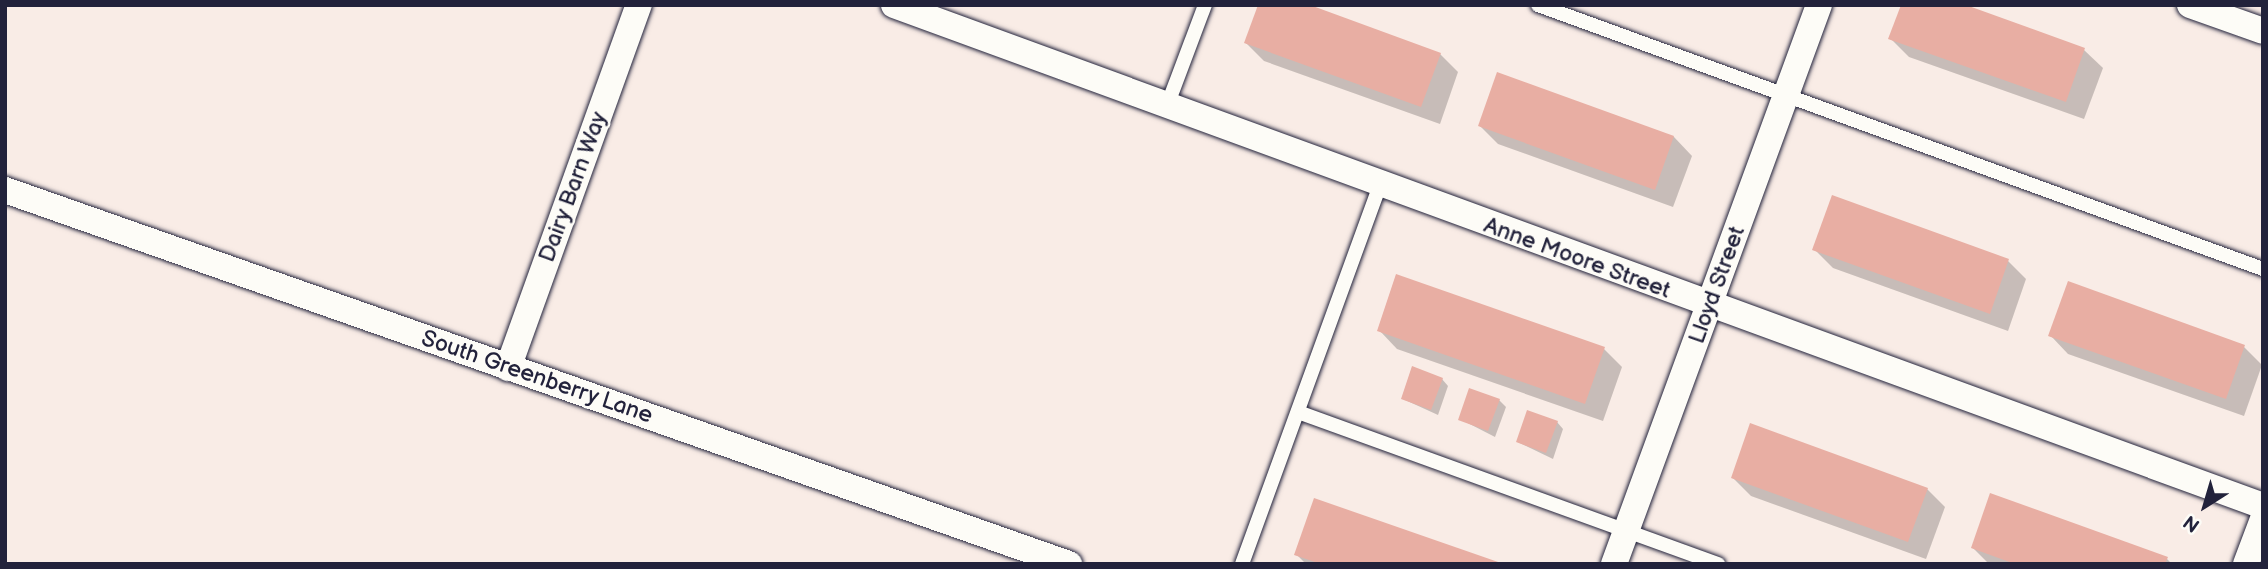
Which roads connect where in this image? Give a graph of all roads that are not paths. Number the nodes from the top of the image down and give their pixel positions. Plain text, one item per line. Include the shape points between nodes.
1 (639, 5) edge
2 (894, 5) edge
3 (1205, 5) edge
4 (1538, 5) edge
5 (1819, 5) edge
6 (2190, 5) edge
7 (2263, 31) edge
8 (1786, 96) junction
9 (1167, 106) junction
10 (1380, 185) junction
11 (5, 190) edge
12 (2263, 269) edge
13 (1709, 307) junction
14 (508, 368) junction
15 (1298, 412) junction
16 (2263, 506) edge
17 (2263, 519) edge
18 (1626, 531) junction
19 (1069, 564) edge
20 (1242, 564) edge
21 (1614, 564) edge
22 (1718, 564) edge
23 (2246, 564) edge

1 - 14 street, Dairy Barn Way
2 - 9 street, Anne Moore Street
3 - 9 lane
4 - 8 lane
5 - 8 street, Lloyd Street
6 - 7 street
8 - 12 lane
8 - 13 street, Lloyd Street
9 - 10 street, Anne Moore Street
10 - 13 street, Anne Moore Street
10 - 15 lane
11 - 14 street, South Greenberry Lane
13 - 16 street, Anne Moore Street
13 - 18 street, Lloyd Street
14 - 19 street, South Greenberry Lane
15 - 18 lane
15 - 20 lane
17 - 23 street
18 - 21 street, Lloyd Street
18 - 22 lane

